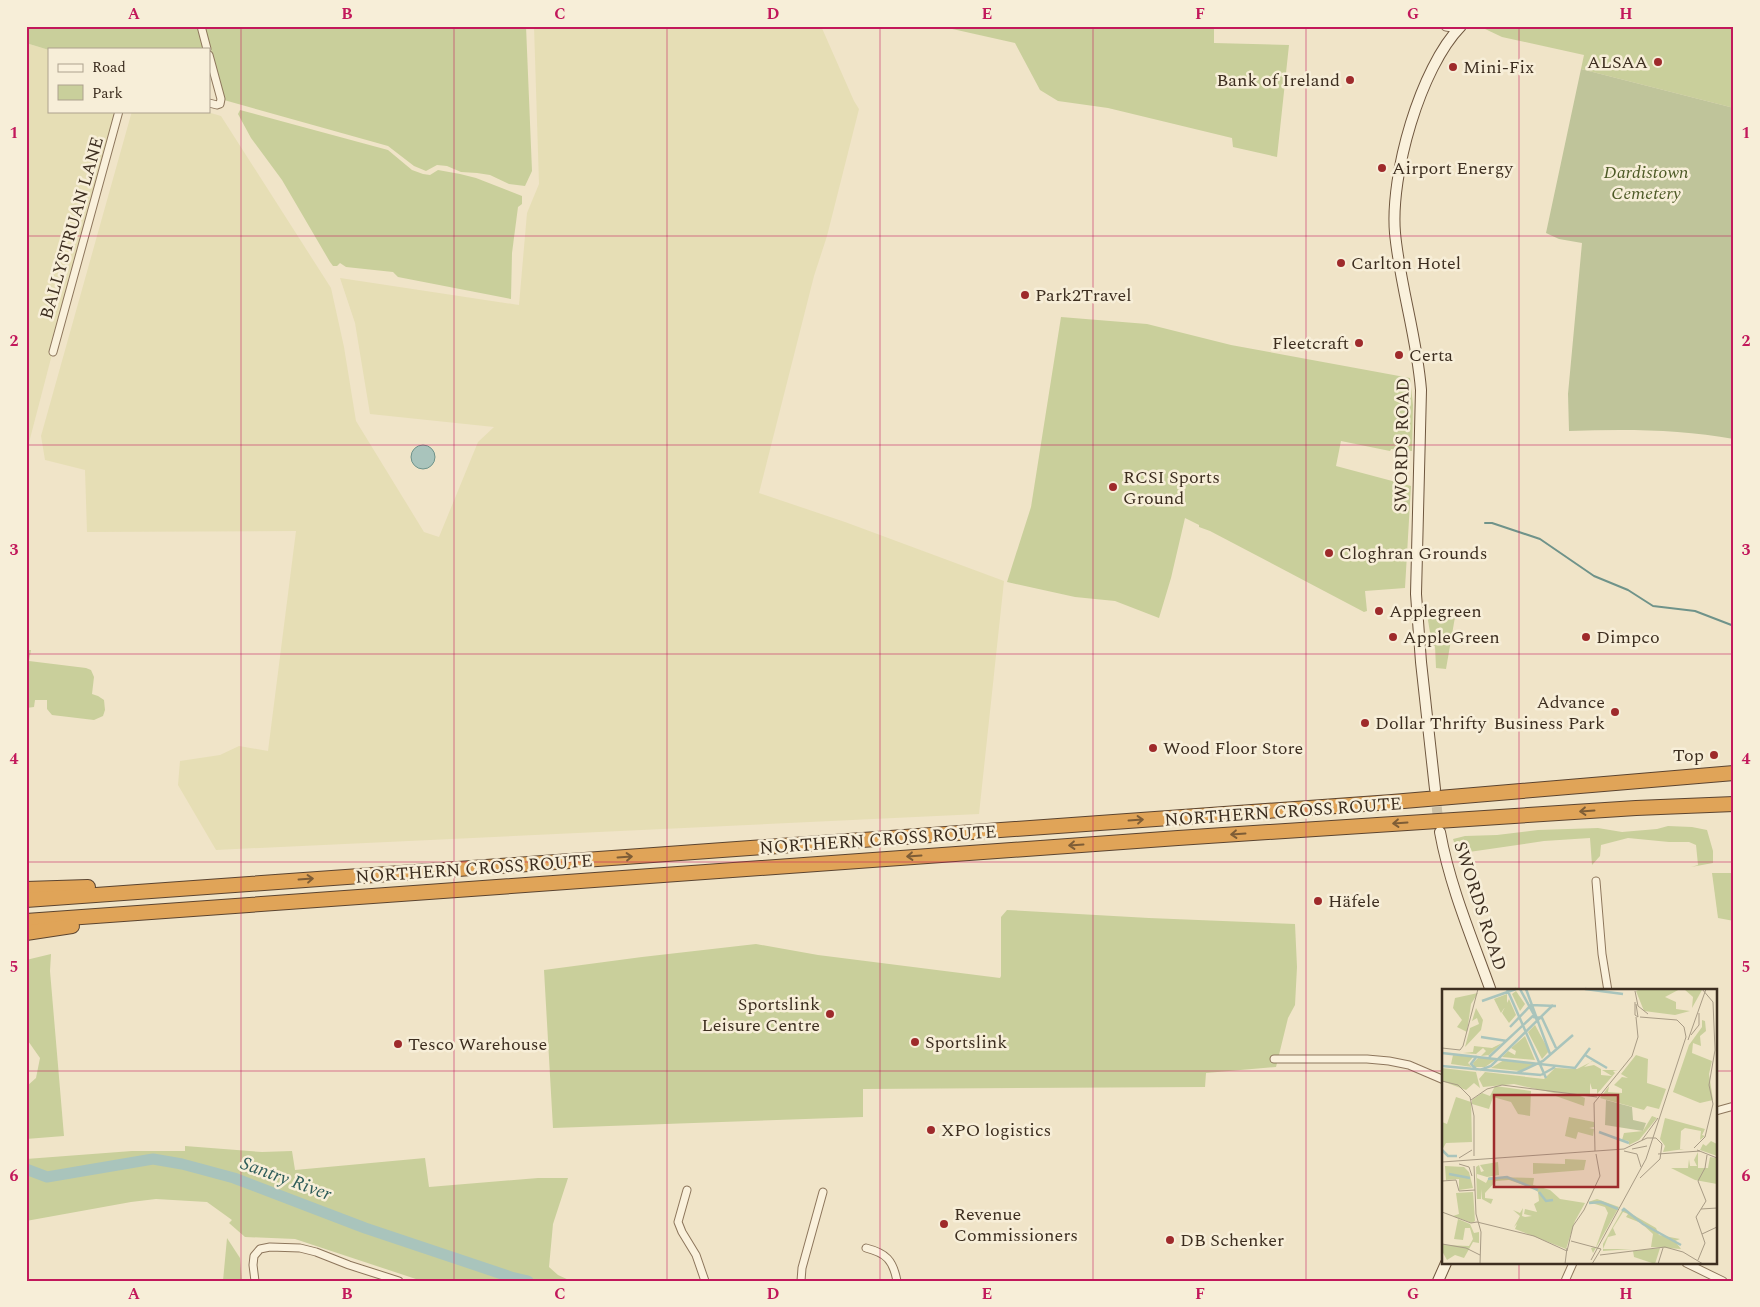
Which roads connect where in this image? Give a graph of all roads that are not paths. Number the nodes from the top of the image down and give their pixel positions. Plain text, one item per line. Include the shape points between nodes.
1 (201, 26) edge
2 (1446, 26) edge
3 (1459, 27) edge
4 (207, 48) edge
5 (210, 59) edge
6 (210, 103) edge
7 (119, 112) edge
8 (53, 352) dead end
9 (1734, 773) edge
10 (1734, 781) edge
11 (1435, 789) tunnel mouth
12 (1446, 798) junction
13 (1734, 802) edge
14 (1440, 832) tunnel mouth
15 (1596, 881) dead end
16 (257, 882) junction
17 (26, 888) edge
18 (26, 900) edge
19 (177, 910) junction
20 (26, 921) edge
21 (26, 933) edge
22 (1490, 989) edge
23 (1608, 989) edge
24 (1274, 1059) dead end
25 (1442, 1079) edge
26 (1734, 1106) edge
27 (1718, 1107) edge
28 (1718, 1110) edge
29 (687, 1190) dead end
30 (823, 1192) dead end
31 (866, 1248) dead end
32 (1446, 1264) edge
33 (1573, 1264) edge
34 (1688, 1264) edge
35 (255, 1281) edge
36 (399, 1281) edge
37 (705, 1281) edge
38 (801, 1281) edge
39 (897, 1281) edge
40 (1438, 1281) edge
41 (1565, 1281) edge
42 (1723, 1281) edge

1 - 4 street
2 - 3 street
3 - 11 main road, SWORDS ROAD via 1436,62 1414,111 1402,161 1395,216 1397,253 1418,358 1421,390 1416,594
5 - 6 street via 221,99 220,104
7 - 8 street, BALLYSTRUAN LANE
9 - 12 highway
10 - 12 highway
16 -> 12 highway, NORTHERN CROSS ROUTE
13 -> 19 highway, NORTHERN CROSS ROUTE via 882,858
14 - 22 main road, SWORDS ROAD via 1453,887
15 - 23 street
16 - 17 highway
16 - 18 highway, NORTHERN CROSS ROUTE
19 - 20 highway, NORTHERN CROSS ROUTE
19 - 21 highway
24 - 25 street via 1389,1061
26 - 27 street
26 - 28 street
29 - 37 street via 678,1222 696,1255
30 - 38 street
31 - 39 street via 880,1251 888,1258
32 - 40 main road
33 - 41 street
34 - 42 street
35 - 36 street via 254,1256 260,1249 270,1247 316,1252

